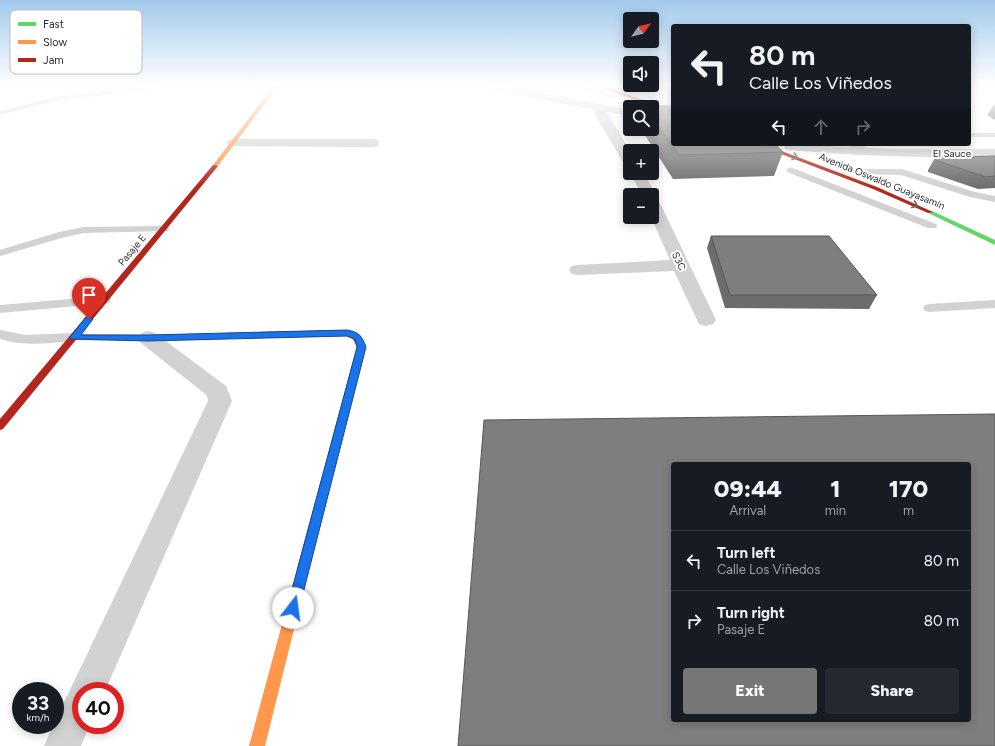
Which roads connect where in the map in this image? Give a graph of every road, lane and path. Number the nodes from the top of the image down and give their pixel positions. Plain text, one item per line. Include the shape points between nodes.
1 (251, 120) edge
2 (604, 120) edge
3 (971, 135) edge
4 (995, 135) edge
5 (233, 143) junction
6 (373, 143) dead end
7 (763, 146) edge
8 (791, 146) edge
9 (798, 146) edge
10 (856, 146) edge
11 (623, 150) edge
12 (871, 151) junction
13 (995, 153) edge
14 (825, 159) dead end
15 (790, 170) dead end
16 (855, 170) joint
17 (886, 182) dead end
18 (874, 188) junction
19 (858, 196) junction
20 (995, 199) edge
21 (659, 218) edge
22 (932, 226) dead end
23 (164, 228) junction
24 (995, 243) edge
25 (0, 253) edge
26 (680, 265) junction
27 (578, 270) dead end
28 (105, 300) junction
29 (995, 304) edge
30 (929, 308) dead end
31 (0, 309) edge
32 (706, 320) dead end
33 (0, 334) edge
34 (74, 338) junction
35 (148, 338) junction
36 (0, 426) edge
37 (91, 682) edge
38 (72, 724) edge
39 (62, 746) edge
40 (257, 746) edge

1 - 5 street, Pasaje E
2 - 11 street
3 - 4 lane
5 - 6 street
5 - 23 street, Pasaje E
7 -> 18 street, Avenida Oswaldo Guayasamín
8 - 14 street, Avenida Oswaldo Guayasamín
9 - 12 street, El Sauce
10 - 12 lane
12 - 13 street, El Sauce via 932,154
15 - 19 lane
16 - 17 street, Avenida Oswaldo Guayasamín
16 - 20 lane via 902,172 973,195
18 - 19 lane
18 -> 24 street, Avenida Oswaldo Guayasamín
19 - 22 lane
21 - 26 street, S3C
23 - 25 lane via 84,230
23 - 28 street, Pasaje E
26 - 27 street
26 - 32 street, S3C
28 - 31 lane
28 - 34 street, Pasaje E
29 - 30 lane
33 - 34 lane via 21,339
34 - 35 street
34 - 36 street, Pasaje E
35 - 37 street via 218,392 220,401
35 - 40 street via 347,333 359,338 361,347
38 - 39 street

